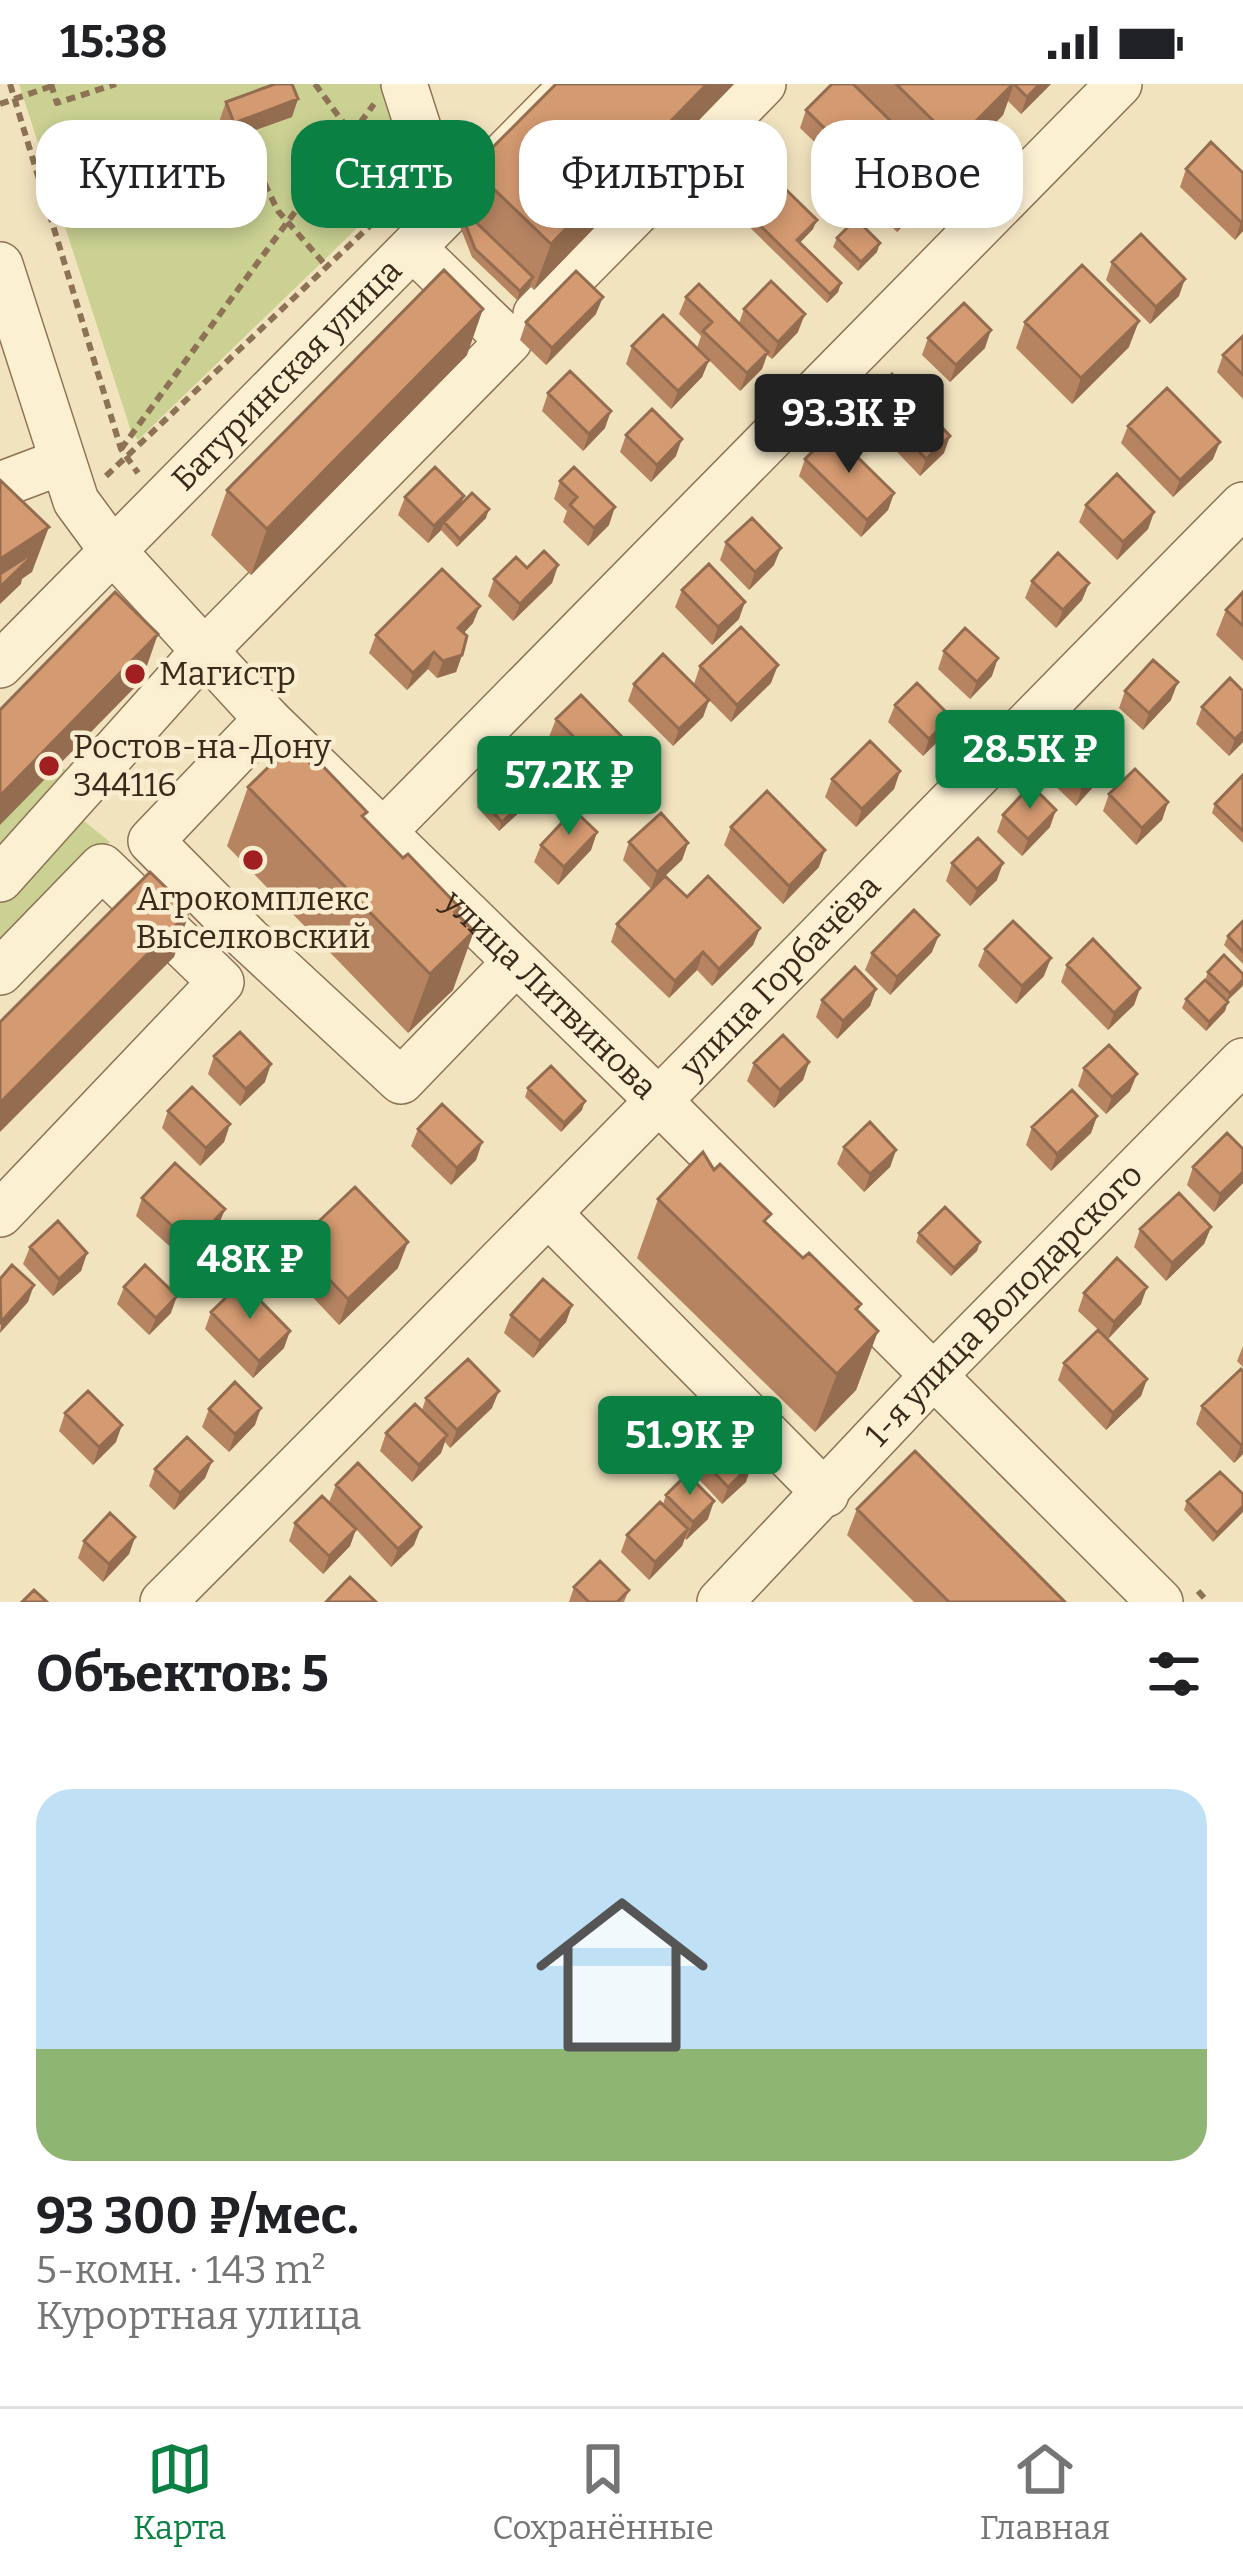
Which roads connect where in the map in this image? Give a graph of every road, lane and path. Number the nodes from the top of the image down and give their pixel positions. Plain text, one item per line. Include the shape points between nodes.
1 (10, 84) edge
2 (315, 84) edge
3 (574, 84) edge
4 (763, 84) edge
5 (1119, 84) edge
6 (51, 85) edge
7 (112, 85) edge
8 (390, 92) edge
9 (15, 100) junction
10 (0, 104) edge
11 (342, 120) edge
12 (364, 120) edge
13 (408, 120) edge
14 (495, 144) edge
15 (267, 191) edge
16 (291, 217) edge
17 (287, 222) junction
18 (369, 228) edge
19 (424, 228) edge
20 (413, 248) junction
21 (0, 265) edge
22 (328, 268) junction
23 (7, 312) edge
24 (509, 341) junction
25 (68, 481) junction
26 (0, 485) edge
27 (1243, 505) edge
28 (112, 550) junction
29 (205, 650) junction
30 (0, 665) edge
31 (267, 718) junction
32 (383, 832) junction
33 (0, 879) edge
34 (514, 964) junction
35 (0, 972) edge
36 (1243, 1061) edge
37 (657, 1099) junction
38 (0, 1214) edge
39 (550, 1215) junction
40 (934, 1375) junction
41 (826, 1494) junction
42 (163, 1602) edge
43 (720, 1602) edge
44 (1160, 1602) edge

1 - 9 path
2 - 11 path
3 - 14 street, Батуринская улица
4 - 24 street
5 - 32 street
6 - 7 path via 57,103
6 - 9 path
8 - 12 path
8 - 13 street
9 - 10 path
9 - 17 path via 121,449
15 - 17 path
16 - 17 path
17 - 22 path
18 - 22 path
19 - 20 street, Батуринская улица
20 - 24 street
20 - 28 street, Батуринская улица
21 - 23 street, улица Литвинова
22 - 25 path via 128,459
23 - 25 street, улица Литвинова
24 - 29 street
25 - 26 street
25 - 28 street, улица Литвинова
27 - 37 street, улица Горбачёва
28 - 29 street, улица Литвинова
28 - 30 street, Батуринская улица
29 - 31 street, улица Литвинова
29 - 33 street
31 - 32 street, улица Литвинова
31 - 34 street via 151,841 248,939 401,1081
32 - 34 street, улица Литвинова
34 - 37 street, улица Литвинова
35 - 38 street via 102,867 221,982
36 - 40 street, 1-я улица Володарского
37 - 39 street, улица Горбачёва
37 - 40 street, улица Литвинова
39 - 41 street
39 - 42 street, улица Горбачёва
40 - 41 street, 1-я улица Володарского
40 - 44 street, улица Литвинова
41 - 43 street, 1-я улица Володарского

